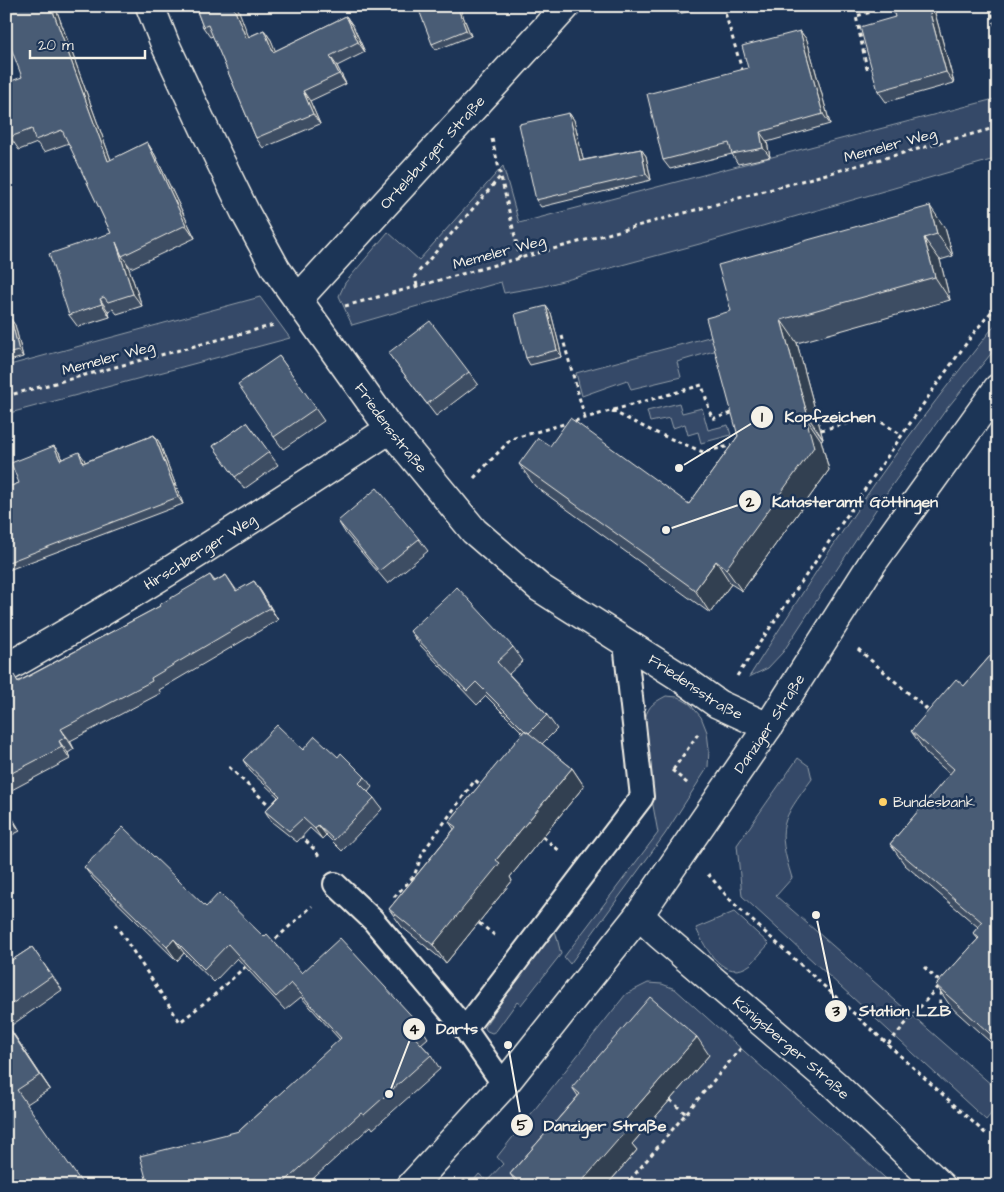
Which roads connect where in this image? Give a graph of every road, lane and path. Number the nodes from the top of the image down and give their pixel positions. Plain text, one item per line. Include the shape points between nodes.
1 (150, 6) edge
2 (566, 6) edge
3 (723, 6) edge
4 (894, 6) edge
5 (990, 6) edge
6 (998, 34) edge
7 (868, 69) edge
8 (745, 82) edge
9 (482, 100) junction
10 (998, 127) edge
11 (501, 176) junction
12 (520, 258) junction
13 (417, 286) junction
14 (998, 304) edge
15 (304, 307) junction
16 (562, 336) dead end
17 (998, 388) edge
18 (6, 396) edge
19 (611, 410) junction
20 (740, 410) edge
21 (585, 418) junction
22 (390, 429) junction
23 (821, 430) dead end
24 (902, 436) junction
25 (740, 443) edge
26 (451, 502) junction
27 (831, 626) junction
28 (625, 643) junction
29 (6, 668) edge
30 (718, 704) junction
31 (934, 716) edge
32 (768, 727) junction
33 (637, 762) junction
34 (229, 767) dead end
35 (673, 770) junction
36 (486, 790) edge
37 (713, 806) junction
38 (272, 809) edge
39 (294, 830) edge
40 (684, 847) junction
41 (419, 863) junction
42 (424, 867) edge
43 (335, 884) junction
44 (639, 915) junction
45 (373, 920) junction
46 (115, 924) dead end
47 (263, 950) edge
48 (249, 963) edge
49 (924, 967) dead end
50 (946, 977) edge
51 (940, 983) junction
52 (939, 1015) edge
53 (762, 1022) junction
54 (466, 1029) junction
55 (888, 1044) junction
56 (504, 1085) junction
57 (670, 1100) dead end
58 (686, 1114) junction
59 (987, 1135) dead end
60 (410, 1186) edge
61 (625, 1186) edge
62 (941, 1186) edge

1 - 15 street, Friedensstraße via 246,214 276,269
2 - 9 street, Ortelsburger Straße
3 - 8 path
4 - 7 path via 856,16
5 - 6 path
9 - 11 path
9 - 15 street, Ortelsburger Straße
10 - 12 path, Memeler Weg
11 - 12 path
11 - 13 path via 414,276
12 - 13 path, Memeler Weg
13 - 15 path, Memeler Weg
14 - 24 path
15 - 18 path, Memeler Weg
15 - 22 street, Friedensstraße
16 - 21 path
17 - 27 street, Danziger Straße
19 - 20 path via 702,385 712,418
19 - 21 path
19 - 25 path via 703,452
21 - 26 path via 511,439
22 - 26 street, Friedensstraße
22 - 29 street, Hirschberger Weg via 232,532
23 - 24 path via 874,417
24 - 30 path
26 - 28 street, Friedensstraße via 474,531 540,588
27 - 31 path
27 - 32 street, Danziger Straße
28 - 30 street, Friedensstraße
28 - 33 lane
30 - 32 street, Friedensstraße
30 - 35 path
32 - 37 street, Danziger Straße
33 - 35 path
33 - 54 lane via 642,797
34 - 38 path
35 - 37 path
36 - 41 path via 475,780 423,852
37 - 40 street, Danziger Straße
39 - 43 path via 315,850
40 - 44 street, Danziger Straße
40 - 55 path via 732,902
41 - 42 path
41 - 45 path via 414,876
43 - 45 lane
43 - 47 path
44 - 53 street, Königsberger Straße
44 - 56 street, Danziger Straße
45 - 54 lane
46 - 48 path via 180,1022
49 - 51 path
50 - 51 path
51 - 52 path
51 - 55 path
53 - 58 path
53 - 62 street, Königsberger Straße via 834,1084
54 - 56 lane
55 - 59 path
56 - 60 street, Danziger Straße
57 - 58 path
58 - 61 path

